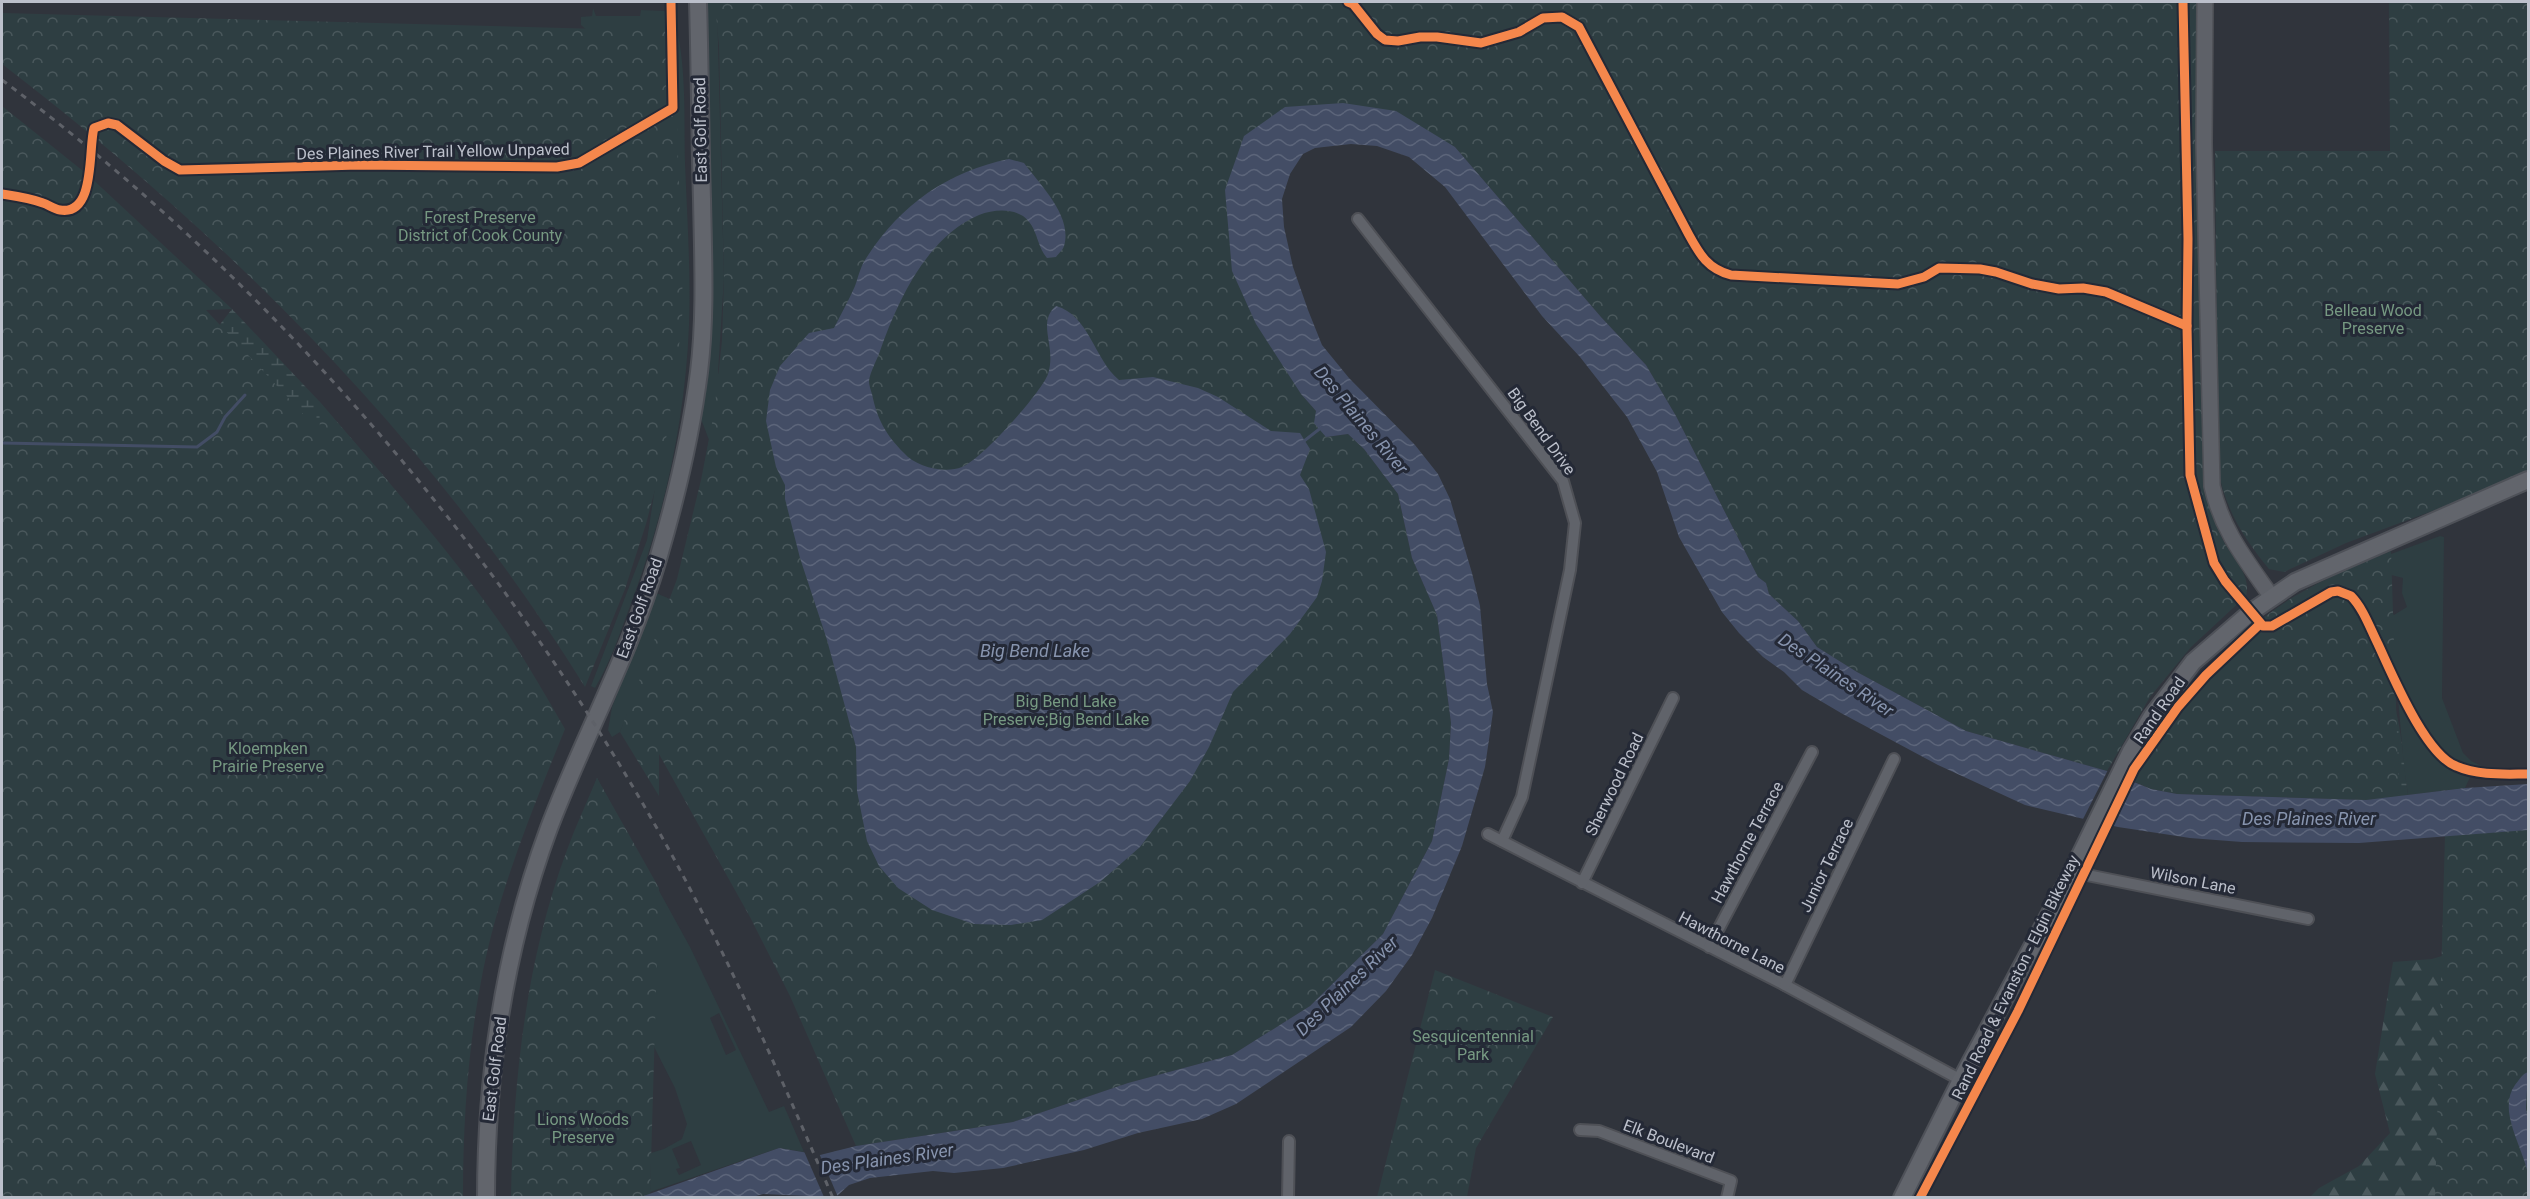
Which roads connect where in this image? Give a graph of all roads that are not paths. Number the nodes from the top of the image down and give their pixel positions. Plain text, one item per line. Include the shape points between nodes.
1 (698, 2) edge
2 (2205, 2) edge
3 (1358, 219) dead end
4 (2529, 480) edge
5 (2271, 596) junction
6 (1673, 698) dead end
7 (1812, 752) dead end
8 (1894, 759) dead end
9 (1488, 834) dead end
10 (1502, 842) junction
11 (2072, 872) junction
12 (1582, 883) junction
13 (2308, 919) dead end
14 (1709, 947) junction
15 (1785, 985) junction
16 (1961, 1080) junction
17 (1580, 1130) dead end
18 (1289, 1141) dead end
19 (486, 1197) edge
20 (1288, 1197) edge
21 (1726, 1197) edge
22 (1902, 1197) edge

1 - 19 main road, East Golf Road via 703,287 699,369 690,433 642,607 550,827 517,930 494,1054 487,1121
2 - 5 street via 2204,144 2212,486 2229,535
3 - 10 street, Big Bend Drive via 1557,473 1575,523 1570,570 1522,797
4 - 5 main road, Rand Road via 2319,570
5 - 11 main road, Rand Road via 2193,662 2152,716
6 - 12 street, Sherwood Road
7 - 14 street, Hawthorne Terrace
8 - 15 street, Junior Terrace
9 - 10 street, Hawthorne Lane
10 - 12 street, Hawthorne Lane
11 - 13 street, Wilson Lane
11 - 16 main road, Rand Road
12 - 14 street, Hawthorne Lane
14 - 15 street, Hawthorne Lane
15 - 16 street, Hawthorne Lane
16 - 22 main road, Rand Road
17 - 21 street, Elk Boulevard via 1599,1131 1731,1181
18 - 20 street

